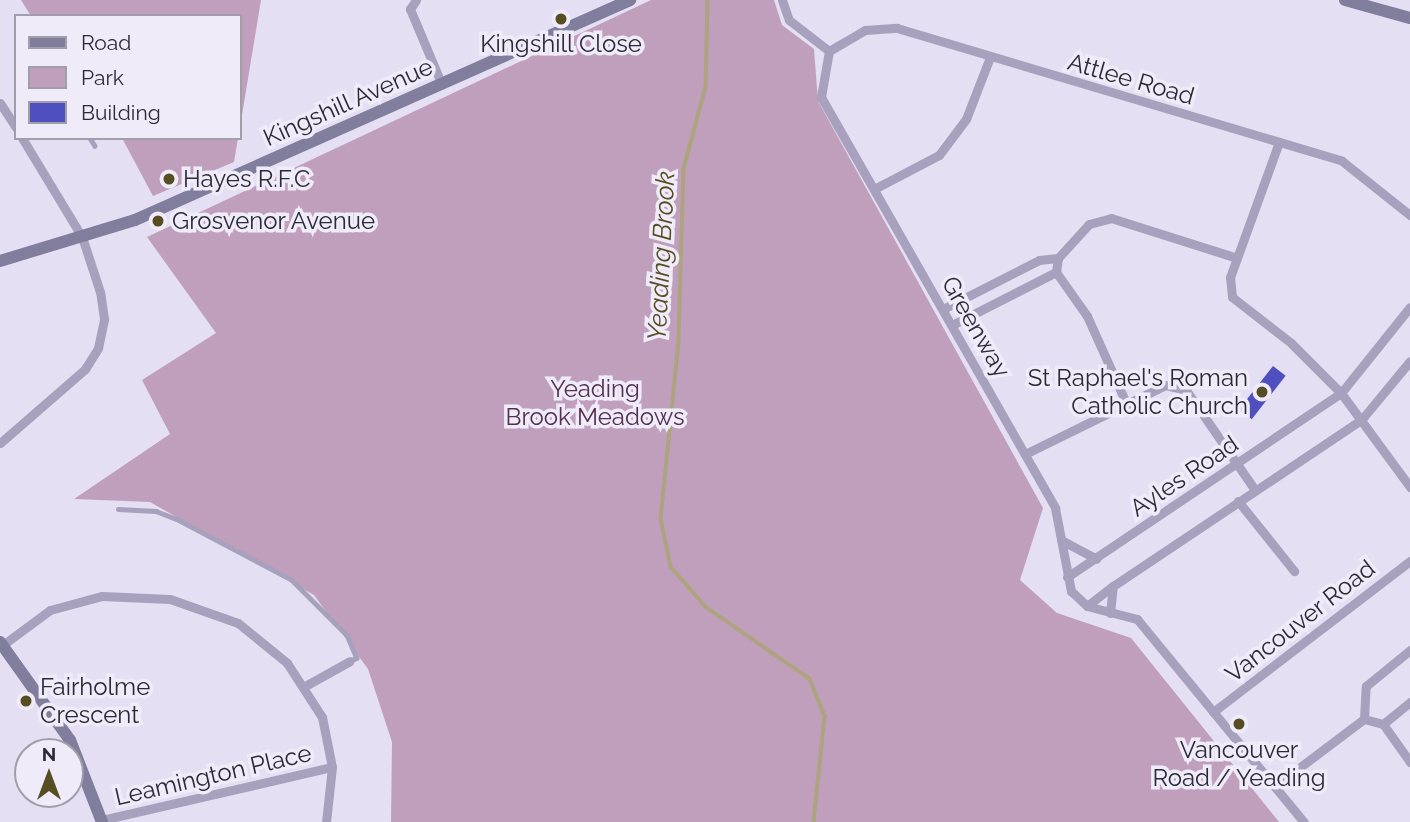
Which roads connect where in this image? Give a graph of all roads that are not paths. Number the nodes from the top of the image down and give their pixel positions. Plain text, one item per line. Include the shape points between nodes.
1 (416, 0) edge
2 (630, 0) edge
3 (782, 0) edge
4 (1345, 0) edge
5 (1410, 18) edge
6 (829, 51) junction
7 (990, 57) junction
8 (442, 85) junction
9 (0, 103) edge
10 (11, 112) edge
11 (23, 140) edge
12 (91, 140) edge
13 (1279, 142) junction
14 (95, 146) dead end
15 (876, 188) junction
16 (1410, 215) edge
17 (82, 237) junction
18 (1058, 258) junction
19 (1237, 258) junction
20 (0, 261) edge
21 (1056, 272) junction
22 (1410, 307) edge
23 (943, 309) junction
24 (952, 325) junction
25 (1410, 361) edge
26 (1341, 393) junction
27 (1127, 405) junction
28 (1362, 419) junction
29 (0, 443) edge
30 (1026, 454) junction
31 (1239, 463) junction
32 (1410, 487) edge
33 (1255, 490) junction
34 (1237, 501) junction
35 (118, 509) dead end
36 (1061, 540) junction
37 (1096, 559) junction
38 (1410, 561) edge
39 (1294, 571) dead end
40 (1068, 577) junction
41 (1113, 586) junction
42 (1087, 606) junction
43 (1110, 613) junction
44 (1, 645) edge
45 (1410, 650) edge
46 (350, 661) joint
47 (305, 686) junction
48 (1410, 702) edge
49 (1213, 712) junction
50 (1364, 719) junction
51 (1383, 724) junction
52 (1410, 761) edge
53 (332, 767) junction
54 (1275, 786) junction
55 (102, 821) edge
56 (326, 822) edge
57 (1304, 822) edge

1 - 8 street via 410,9
2 - 8 street, Kingshill Avenue
3 - 6 street via 789,20
4 - 5 street
6 - 7 street, Attlee Road via 865,30 897,28
6 - 15 street, Greenway via 821,97
7 - 13 street, Attlee Road
7 - 15 street via 965,119 939,155
8 - 17 street, Kingshill Avenue via 135,220
9 - 10 street
11 - 17 street
12 - 14 lane
13 - 16 street, Attlee Road via 1342,161
13 - 19 street
15 - 23 street, Greenway
17 - 20 street, Kingshill Avenue
17 - 29 street via 103,302 98,348 79,377
18 - 19 street via 1089,224 1111,218
18 - 21 street
18 - 23 street via 1040,260
19 - 26 street via 1230,277 1232,297 1291,343
21 - 24 street
21 - 27 street via 1087,316
22 - 26 street, Ayles Road
23 - 24 street, Greenway
24 - 30 street, Greenway
25 - 28 street, Ayles Road
26 - 28 street
26 - 31 street, Ayles Road
27 - 30 street
27 - 31 street via 1165,385 1186,390
28 - 32 street
28 - 33 street, Ayles Road
30 - 36 street, Greenway via 1055,508
31 - 33 street
31 - 37 street, Ayles Road
33 - 34 street, Ayles Road
34 - 39 street
34 - 41 street, Ayles Road
35 - 46 lane via 156,511 177,519 292,580 347,635 357,657
36 - 37 street
36 - 40 street, Greenway
37 - 40 street, Ayles Road
38 - 49 street, Vancouver Road
40 - 42 street, Greenway via 1071,591
41 - 42 street, Ayles Road
41 - 43 street
42 - 43 street
43 - 49 street via 1137,619
44 - 47 street via 64,604 102,596 152,596 189,603 238,623 276,652
44 - 55 street via 76,752
45 - 50 street via 1366,685
46 - 47 street
47 - 53 street via 326,727
48 - 51 street
49 - 54 street
50 - 51 street
50 - 54 street
51 - 52 street
53 - 55 street, Leamington Place
53 - 56 street
54 - 57 street

